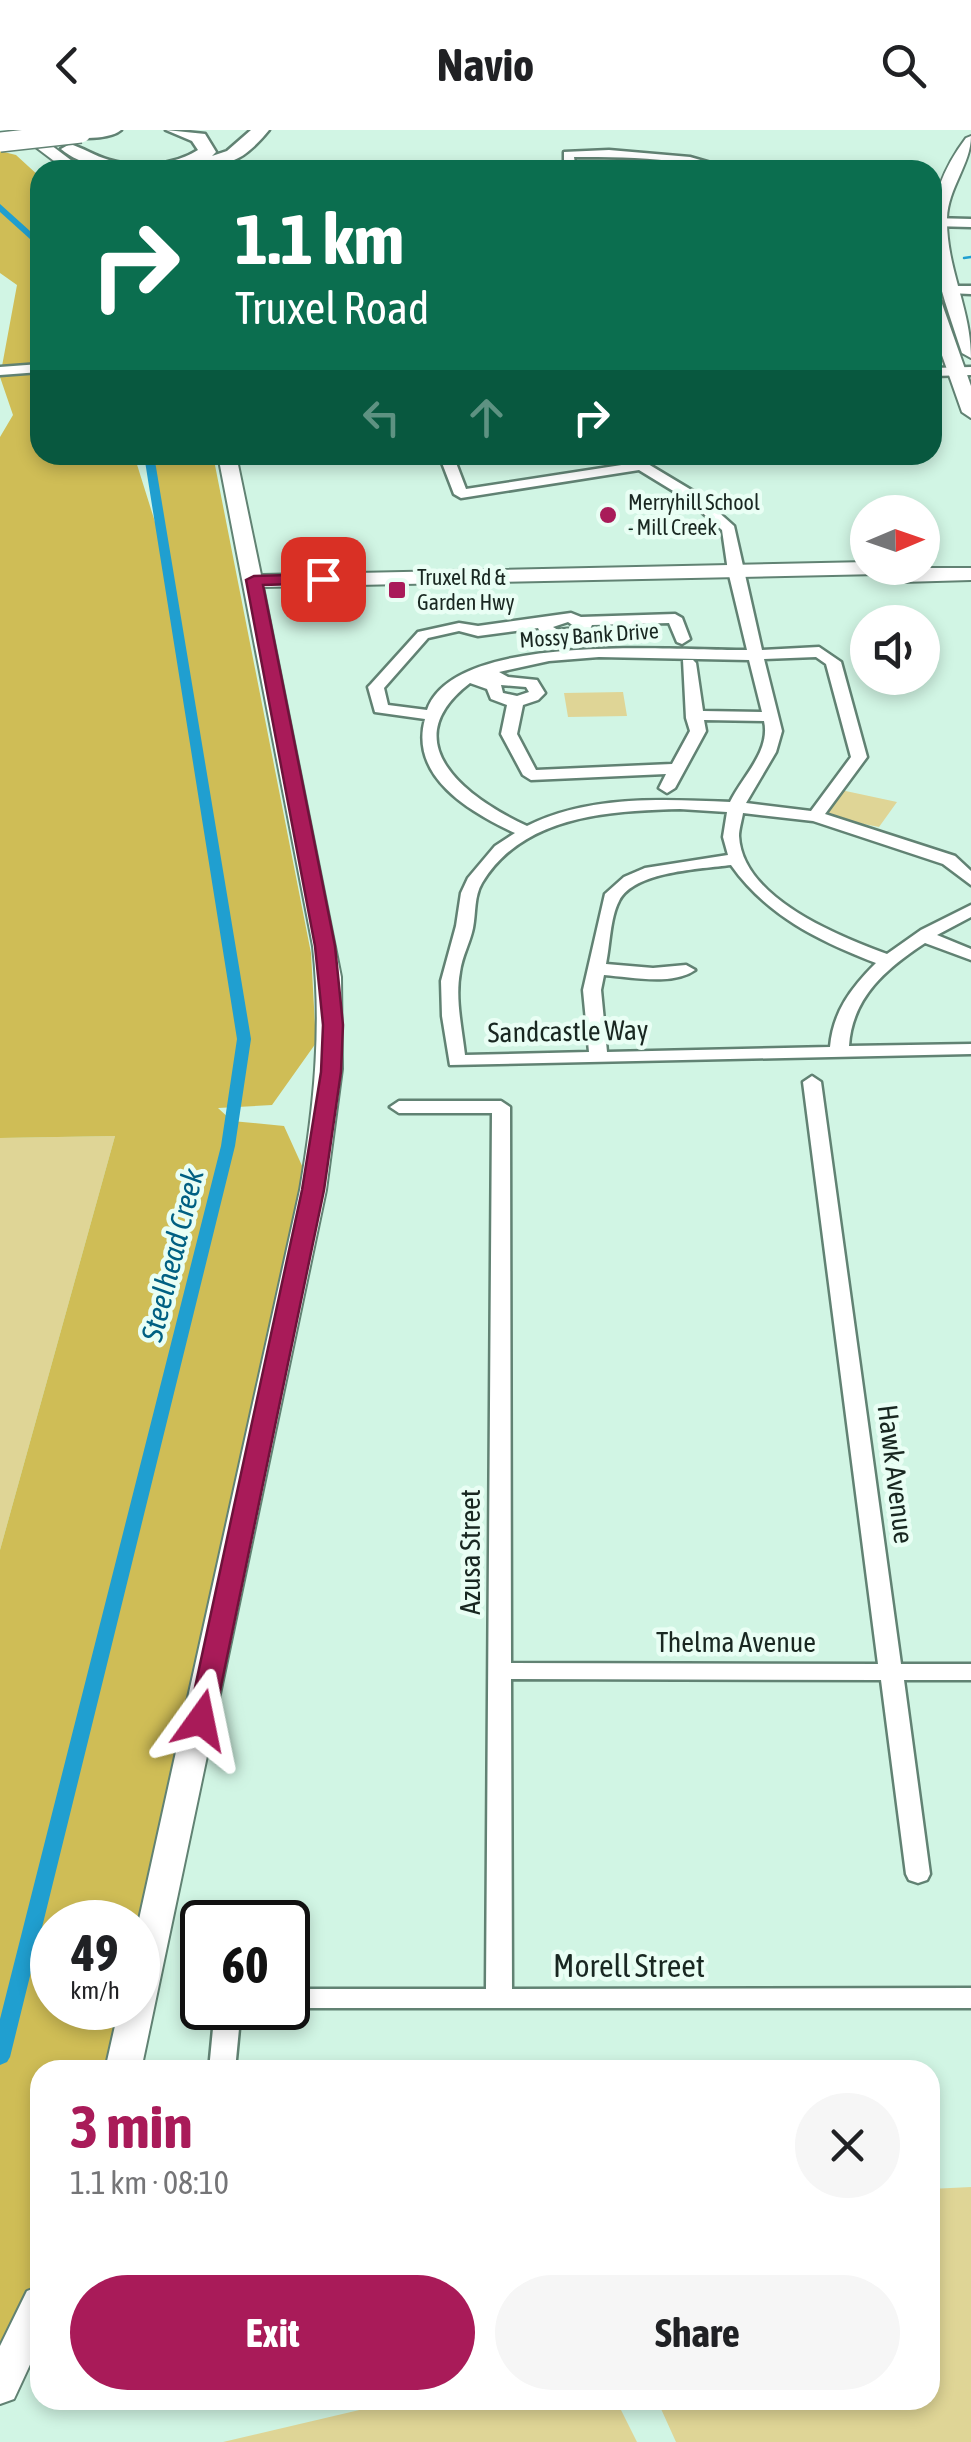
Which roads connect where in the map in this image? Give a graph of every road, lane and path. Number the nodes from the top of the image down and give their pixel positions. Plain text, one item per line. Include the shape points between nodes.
1 (21, 130) edge
2 (42, 130) edge
3 (51, 130) edge
4 (114, 130) edge
5 (174, 130) edge
6 (261, 130) edge
7 (964, 130) edge
8 (0, 140) edge
9 (971, 141) edge
10 (70, 148) junction
11 (62, 160) edge
12 (83, 160) edge
13 (95, 160) edge
14 (196, 160) edge
15 (216, 160) edge
16 (569, 160) edge
17 (687, 160) edge
18 (939, 160) edge
19 (942, 187) edge
20 (942, 222) edge
21 (971, 223) edge
22 (942, 240) edge
23 (961, 290) edge
24 (942, 324) edge
25 (968, 330) edge
26 (971, 353) edge
27 (30, 369) edge
28 (0, 371) edge
29 (963, 371) edge
30 (971, 412) edge
31 (229, 465) edge
32 (450, 465) edge
33 (639, 466) joint
34 (971, 564) edge
35 (940, 565) edge
36 (850, 569) edge
37 (735, 572) junction
38 (971, 574) edge
39 (940, 575) edge
40 (254, 580) junction
41 (582, 621) junction
42 (546, 622) junction
43 (571, 636) junction
44 (682, 639) dead end
45 (575, 654) junction
46 (756, 654) junction
47 (688, 663) dead end
48 (478, 674) junction
49 (516, 701) junction
50 (432, 715) junction
51 (770, 717) junction
52 (694, 718) junction
53 (676, 769) junction
54 (668, 788) dead end
55 (736, 806) junction
56 (815, 816) junction
57 (529, 833) junction
58 (738, 859) junction
59 (971, 880) edge
60 (971, 910) edge
61 (926, 937) junction
62 (971, 955) edge
63 (891, 962) junction
64 (595, 969) junction
65 (686, 970) dead end
66 (971, 1049) edge
67 (840, 1052) junction
68 (599, 1058) junction
69 (812, 1082) dead end
70 (400, 1107) dead end
71 (500, 1671) junction
72 (892, 1672) junction
73 (971, 1672) edge
74 (918, 1874) dead end
75 (499, 1998) junction
76 (971, 1998) edge
77 (310, 1999) edge
78 (226, 2030) edge
79 (126, 2060) edge
80 (223, 2060) edge
81 (30, 2324) edge
82 (0, 2388) edge

1 - 11 main road
2 - 10 main road
3 - 8 highway, bridge
4 - 8 highway, bridge
5 - 14 highway via 206,146
6 - 15 highway
7 - 18 main road
9 - 19 main road
10 - 12 main road
10 - 13 highway
16 - 17 street via 568,154
20 - 21 street
22 - 23 main road
23 - 25 main road
24 - 29 main road
25 - 26 main road
27 - 28 street
29 - 30 main road
31 - 40 main road
32 - 33 street via 461,494
33 - 37 street via 722,519
34 - 35 main road
36 - 37 main road
37 - 40 main road
37 - 46 street
38 - 39 main road
40 - 79 main road via 325,946 333,1025 329,1102
41 - 42 street
41 - 43 street via 586,627
41 - 44 street via 675,618
42 - 43 street via 544,629
42 - 50 street via 423,635 376,687 381,709
43 - 45 street
45 - 46 street, Mossy Bank Drive
45 - 48 street, Mossy Bank Drive via 523,659
46 - 51 street
46 - 56 street, Mossy Bank Drive via 819,652 834,662 859,757
47 - 52 street
48 - 49 street via 501,698
48 - 49 street via 536,686 534,696
48 - 50 street, Mossy Bank Drive
49 - 53 street via 509,734 531,775
50 - 57 street via 429,742 445,776 487,812
51 - 52 street
51 - 55 street via 772,743
52 - 53 street via 698,731
53 - 54 street
55 - 56 street, Sandcastle Way
55 - 57 street, Sandcastle Way via 622,806
55 - 58 street via 732,835
56 - 59 street, Sandcastle Way via 948,860
57 - 68 street, Sandcastle Way via 493,857 470,890 451,971 456,1061
58 - 63 street via 752,884 793,918
58 - 64 street via 667,868 619,889 606,907
60 - 61 street
61 - 62 street
61 - 63 street
63 - 67 street via 849,1002
64 - 65 street
64 - 68 street
66 - 67 street, Sandcastle Way
67 - 68 street, Sandcastle Way
69 - 72 street, Hawk Avenue
70 - 71 street, Azusa Street via 501,1107
71 - 72 street, Thelma Avenue
71 - 75 street, Azusa Street
72 - 73 street, Thelma Avenue
72 - 74 street, Hawk Avenue
75 - 76 street, Morell Street
75 - 77 street, Morell Street
78 - 80 street
81 - 82 main road

